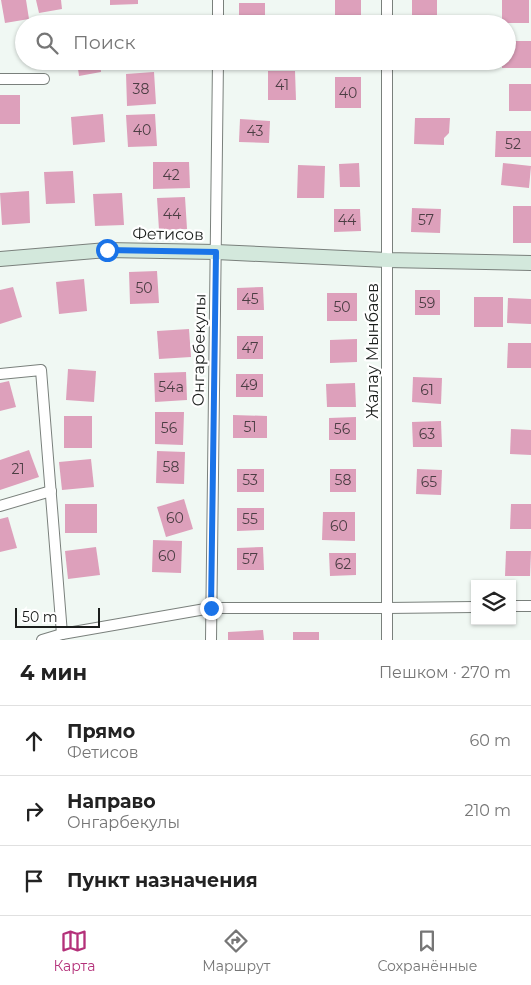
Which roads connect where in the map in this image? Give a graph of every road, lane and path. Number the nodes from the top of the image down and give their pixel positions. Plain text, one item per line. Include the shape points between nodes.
1 (218, 0) edge
2 (387, 0) edge
3 (218, 15) edge
4 (387, 15) edge
5 (218, 70) edge
6 (387, 70) edge
7 (0, 79) edge
8 (44, 79) dead end
9 (216, 252) junction
10 (0, 259) edge
11 (387, 260) junction
12 (531, 263) edge
13 (0, 374) edge
14 (51, 490) junction
15 (0, 506) edge
16 (516, 606) edge
17 (531, 606) edge
18 (471, 607) edge
19 (211, 608) junction
20 (387, 608) junction
21 (62, 634) junction
22 (42, 640) edge
23 (210, 640) edge
24 (387, 640) edge

1 - 3 street
2 - 4 street
5 - 9 street, Онгарбекулы
6 - 11 street, Жалау Мынбаев
7 - 8 street
9 - 10 street, Фетисов via 107,250
9 - 11 street, Фетисов
9 - 19 street, Онгарбекулы
11 - 12 street, Фетисов
11 - 20 street, Жалау Мынбаев
13 - 14 street via 41,370
14 - 15 street
14 - 21 street
16 - 17 street
18 - 20 street
19 - 20 street
19 - 21 street
19 - 23 street, Онгарбекулы
20 - 24 street, Жалау Мынбаев
21 - 22 street

